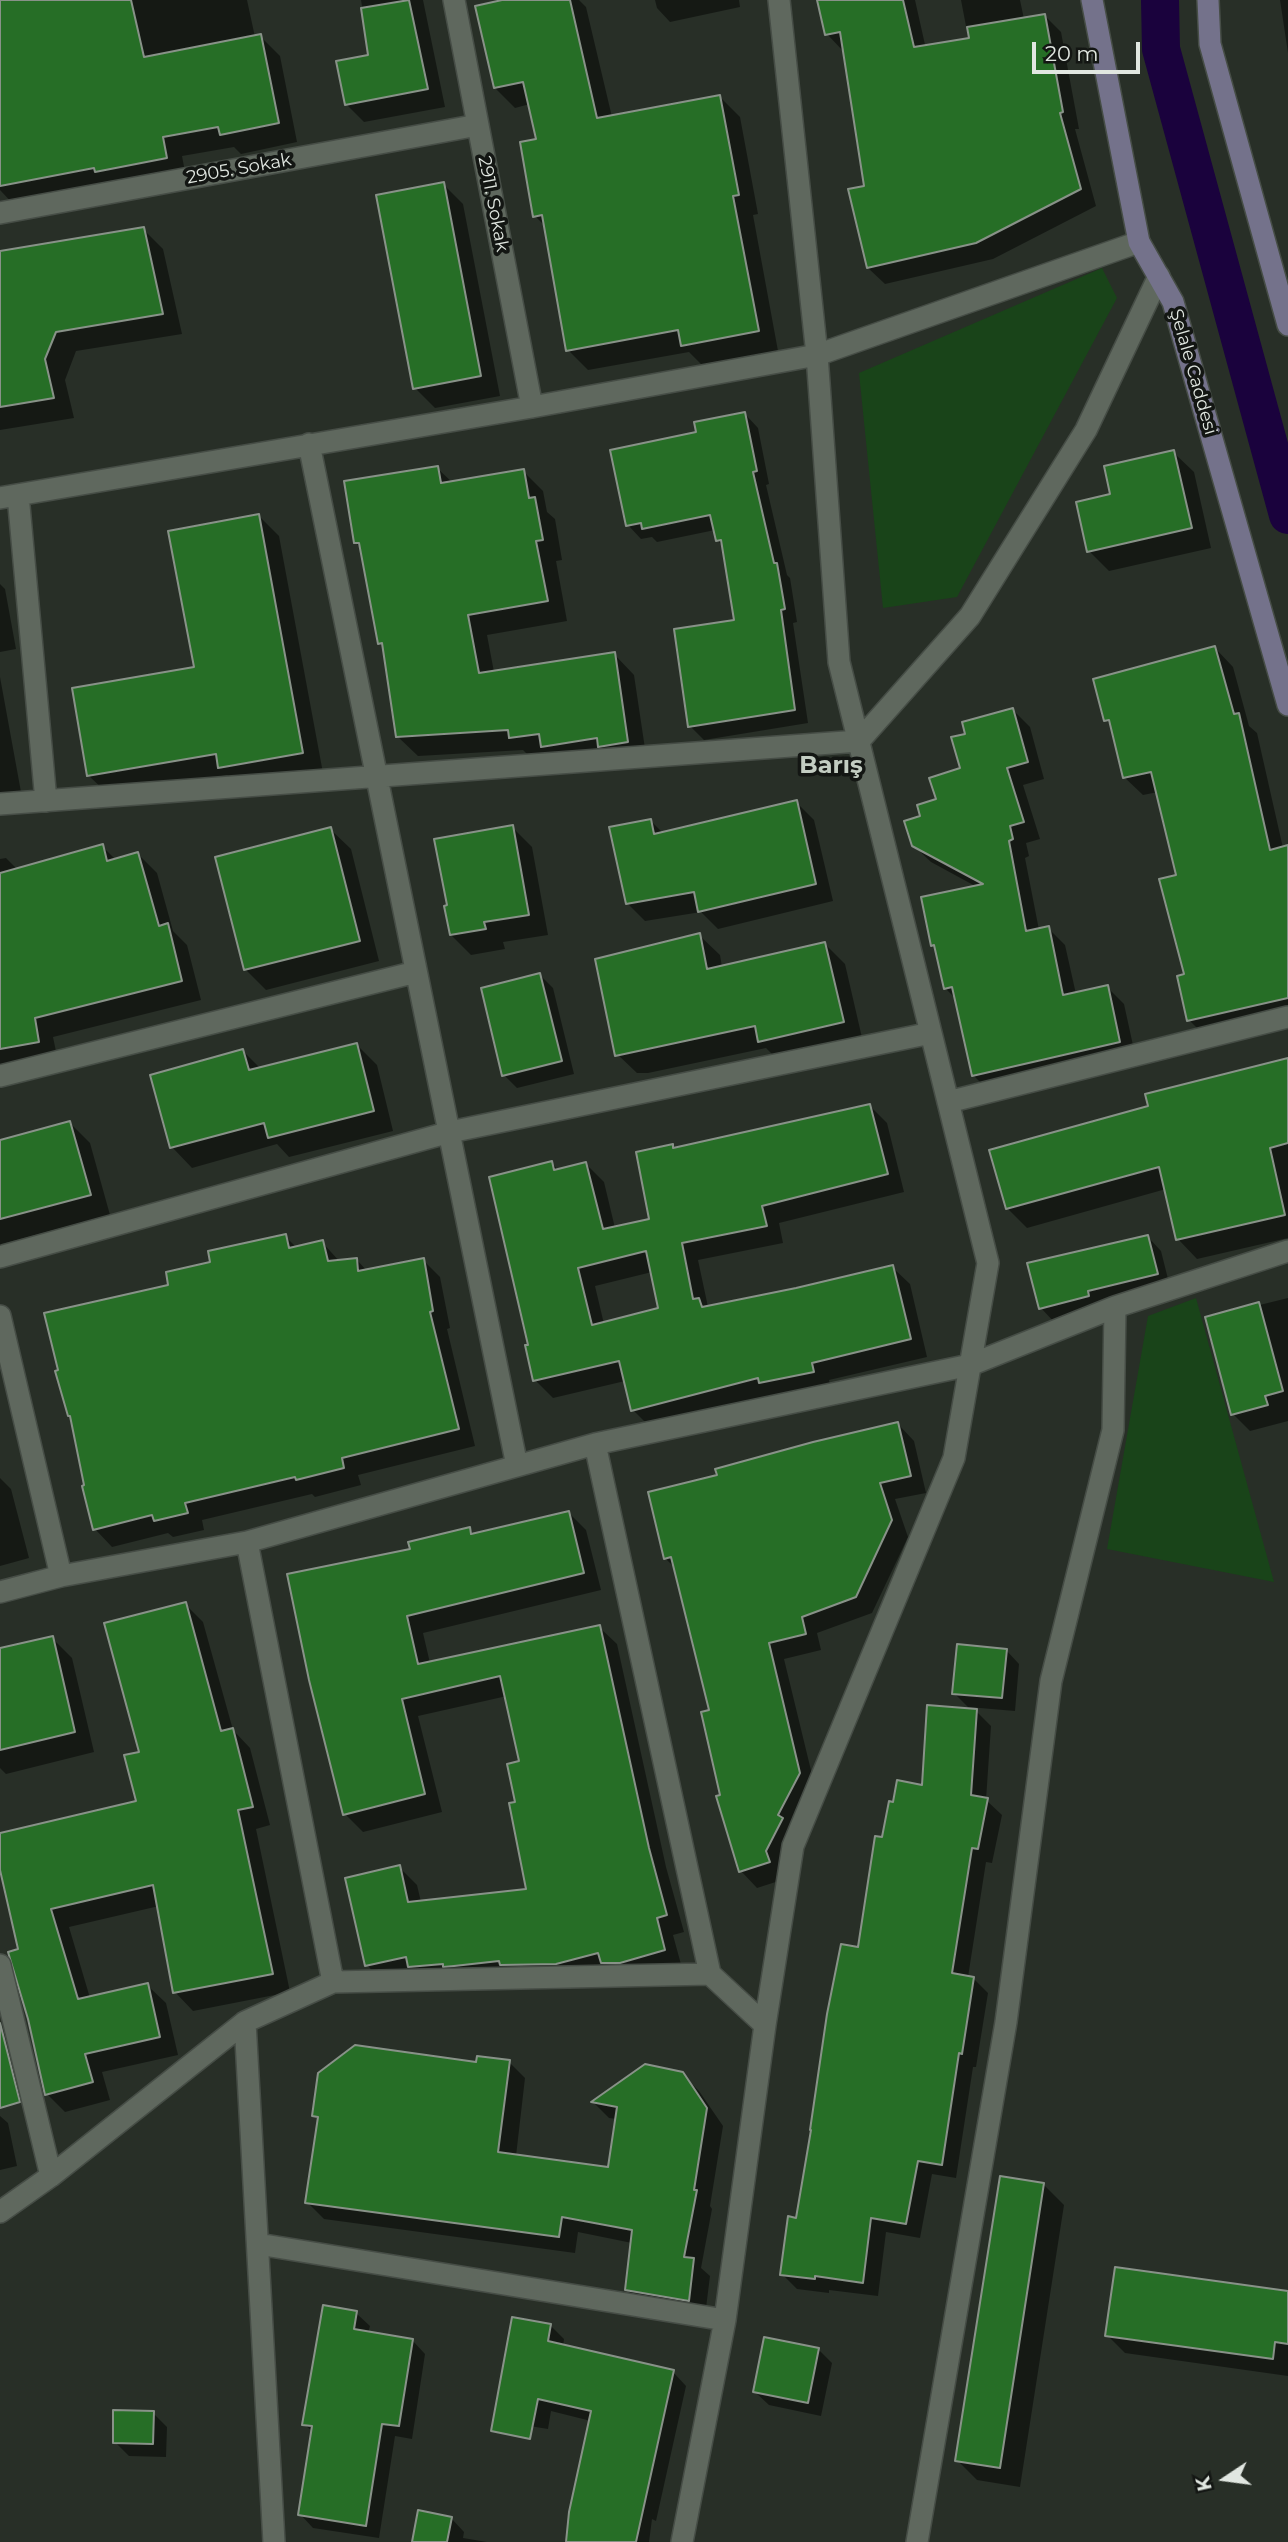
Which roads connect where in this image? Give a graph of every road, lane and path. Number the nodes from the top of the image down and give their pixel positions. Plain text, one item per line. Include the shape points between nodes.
1 (454, 0) edge
2 (779, 0) edge
3 (1092, 0) edge
4 (1208, 0) edge
5 (478, 125) junction
6 (0, 213) edge
7 (1139, 242) junction
8 (1158, 276) junction
9 (1288, 325) edge
10 (817, 355) junction
11 (532, 407) junction
12 (309, 444) junction
13 (9, 496) edge
14 (1288, 705) edge
15 (859, 741) junction
16 (375, 777) junction
17 (46, 801) junction
18 (0, 804) edge
19 (416, 972) junction
20 (1288, 1017) edge
21 (931, 1033) junction
22 (0, 1076) edge
23 (947, 1102) junction
24 (450, 1132) junction
25 (1288, 1251) edge
26 (0, 1257) edge
27 (1115, 1307) junction
28 (0, 1316) edge
29 (970, 1365) junction
30 (595, 1444) junction
31 (517, 1466) junction
32 (247, 1542) junction
33 (61, 1576) junction
34 (0, 1592) edge
35 (0, 1965) edge
36 (710, 1974) junction
37 (333, 1982) junction
38 (245, 2022) junction
39 (765, 2025) junction
40 (51, 2176) junction
41 (0, 2213) edge
42 (258, 2244) junction
43 (725, 2320) junction
44 (274, 2542) edge
45 (682, 2542) edge
46 (917, 2542) edge

1 - 5 street, 2911. Sokak
2 - 10 street
3 - 7 street, Şelale Caddesi
4 - 9 street via 1210,44
5 - 6 street, 2905. Sokak
5 - 11 street, 2911. Sokak
7 - 8 street, Şelale Caddesi
7 - 10 street
8 - 14 street, Şelale Caddesi via 1173,302
8 - 15 street via 1086,430 970,615
10 - 11 street
10 - 15 street via 839,662
11 - 12 street
12 - 13 street
12 - 16 street
13 - 17 street
15 - 16 street
15 - 21 street
16 - 17 street
16 - 19 street
17 - 18 street
19 - 22 street
19 - 24 street
20 - 23 street
21 - 23 street
21 - 24 street
23 - 29 street via 988,1263
24 - 26 street
24 - 31 street
25 - 27 street
27 - 29 street
27 - 46 street via 1113,1430 1051,1681 1006,2022
28 - 33 street
29 - 30 street
29 - 39 street via 954,1458 793,1846
30 - 31 street
30 - 36 street
31 - 32 street
32 - 33 street
32 - 37 street
33 - 34 street
35 - 40 street
36 - 37 street
36 - 39 street
37 - 38 street
38 - 40 street
38 - 42 street
39 - 43 street
40 - 41 street
42 - 43 street
42 - 44 street
43 - 45 street

